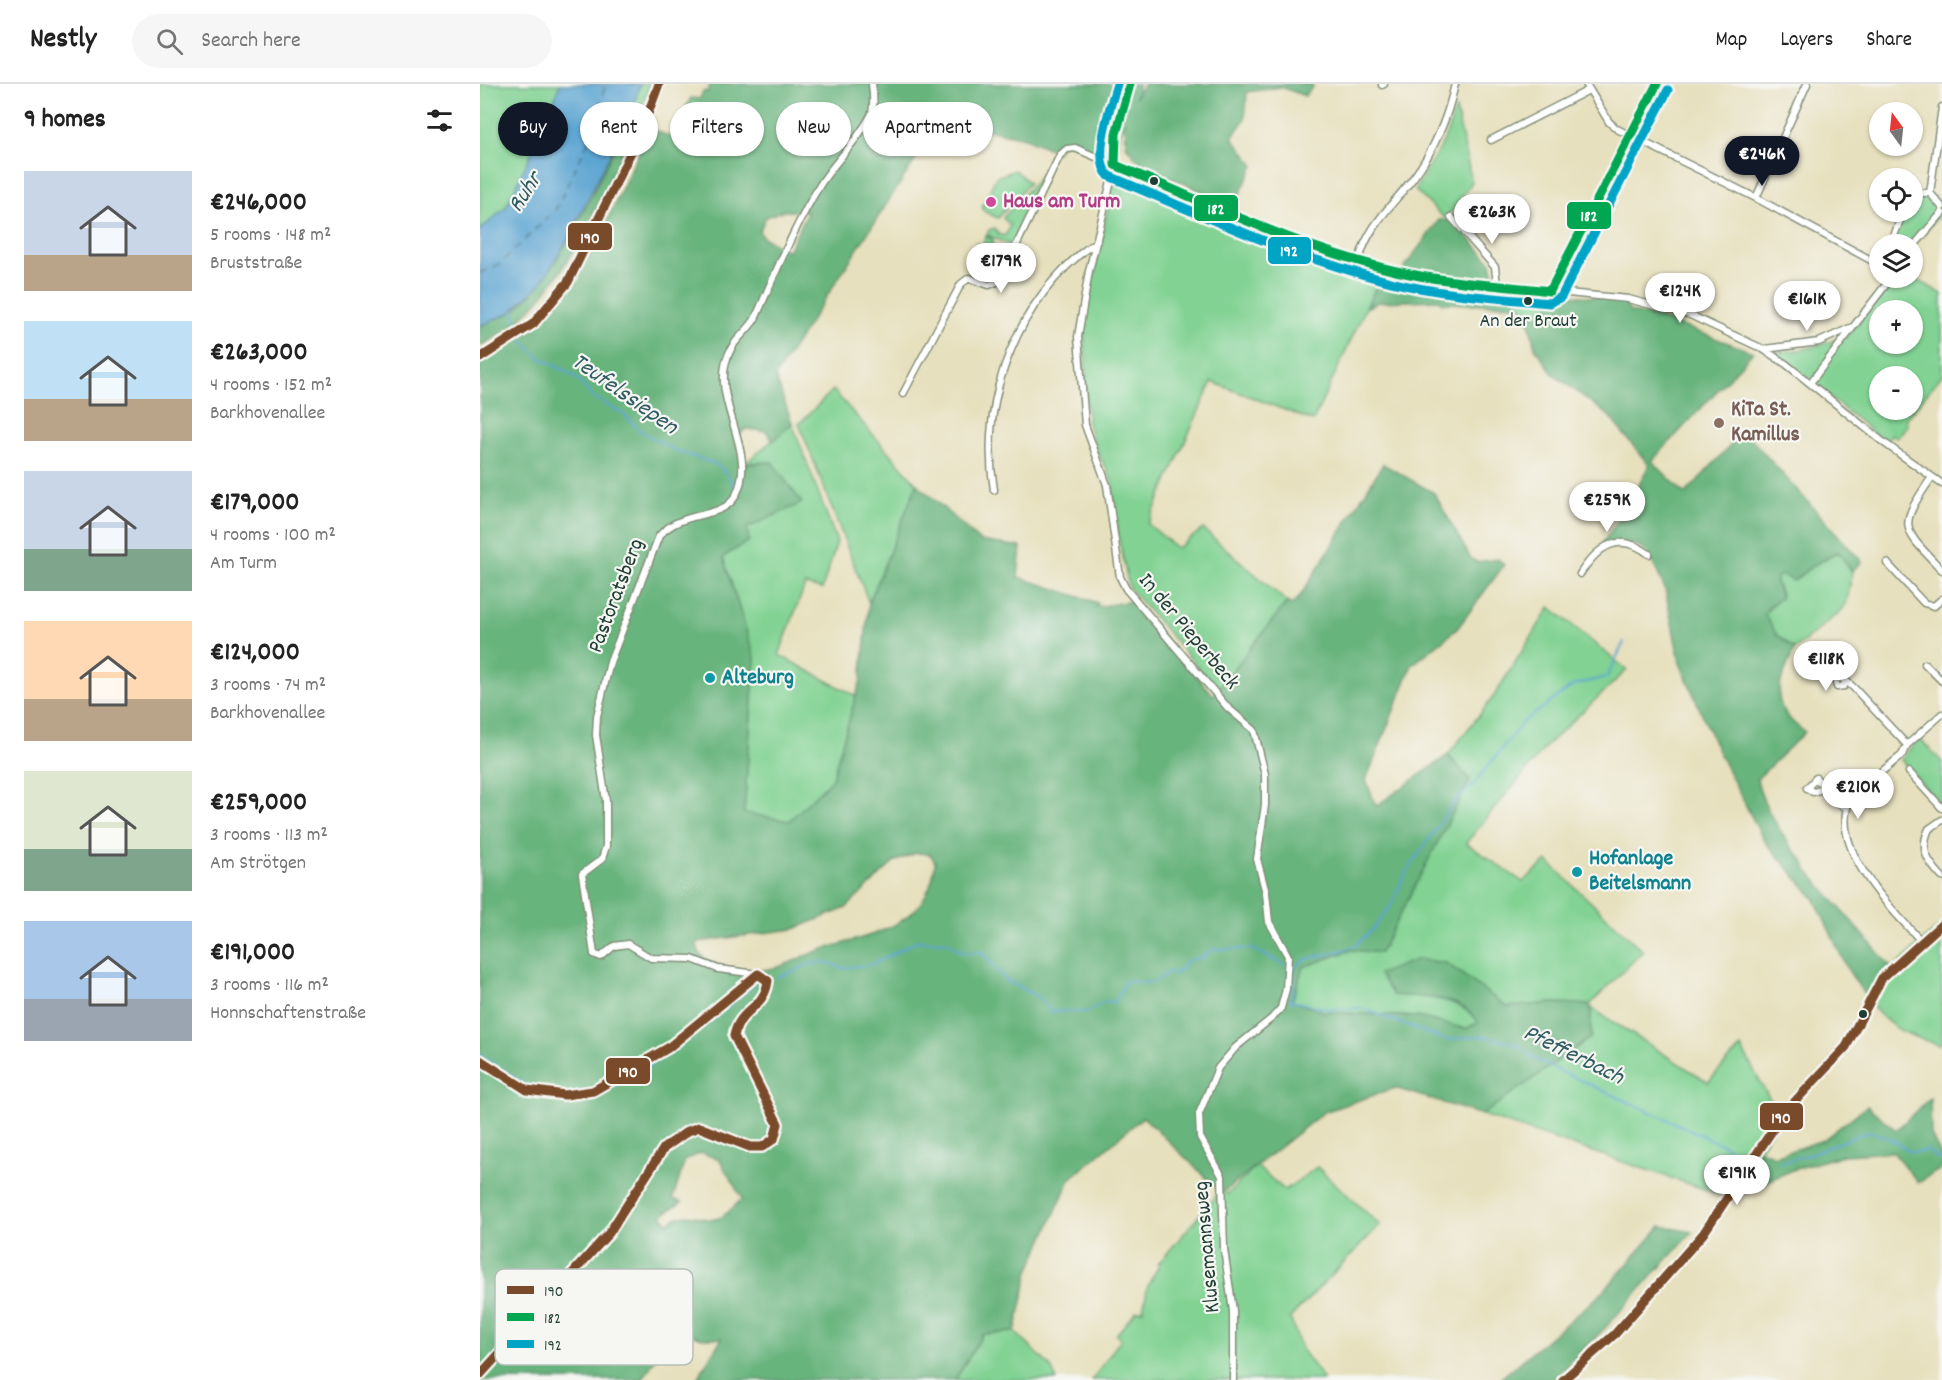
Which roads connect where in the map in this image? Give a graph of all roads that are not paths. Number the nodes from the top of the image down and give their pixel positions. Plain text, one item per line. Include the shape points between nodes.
1 (659, 84) edge
2 (872, 84) edge
3 (1130, 84) edge
4 (1455, 84) edge
5 (1657, 84) edge
6 (1806, 84) edge
7 (1588, 87) edge
8 (1942, 107) edge
9 (1630, 137) junction
10 (1491, 140) dead end
11 (1115, 165) junction
12 (1923, 193) edge
13 (1930, 193) junction
14 (1756, 198) junction
15 (1942, 207) edge
16 (1942, 213) edge
17 (1451, 217) dead end
18 (1923, 235) edge
19 (1098, 241) junction
20 (1869, 259) edge
21 (1359, 261) junction
22 (1497, 285) junction
23 (1883, 288) edge
24 (1550, 291) junction
25 (1853, 327) junction
26 (1763, 349) junction
27 (480, 358) edge
28 (1810, 383) junction
29 (903, 394) dead end
30 (1932, 477) junction
31 (1942, 484) edge
32 (994, 490) dead end
33 (1649, 554) dead end
34 (1887, 563) dead end
35 (1942, 570) edge
36 (1580, 574) dead end
37 (1942, 599) edge
38 (1926, 664) dead end
39 (1845, 679) dead end
40 (1942, 681) edge
41 (1942, 714) edge
42 (1907, 745) junction
43 (1910, 772) dead end
44 (1824, 789) dead end
45 (1847, 807) junction
46 (1942, 808) edge
47 (1942, 820) edge
48 (1257, 866) joint
49 (1942, 877) edge
50 (1942, 924) edge
51 (1922, 942) junction
52 (758, 975) junction
53 (480, 1060) edge
54 (576, 1269) edge
55 (495, 1358) edge
56 (480, 1375) edge
57 (1233, 1380) edge
58 (1563, 1380) edge

1 - 27 main road via 643,127 568,282 533,324
2 - 52 street, Pastoratsberg via 872,114 819,186 777,265 755,319 730,350 725,388 744,468 736,497 722,510 682,518 659,536 610,662 596,724 606,801 606,846 602,859 582,874 594,954 601,957 614,946 628,944 651,958 692,959 718,969
3 - 11 street, In der Pieperbeck via 1113,143
4 - 21 street via 1430,151 1415,176 1373,226
5 - 9 street
6 - 14 street
7 - 9 street via 1609,122
7 - 10 street
8 - 13 street
9 - 14 street
9 - 24 street
11 - 19 street, In der Pieperbeck
11 - 21 street via 1287,239
11 - 29 street via 1075,148 1062,152 999,281 989,285 969,278 963,282
12 - 13 street
13 - 15 street
14 - 20 street
16 - 18 street
17 - 22 street via 1495,267
19 - 32 street via 1082,252 1043,297 1003,365 996,386 989,441
19 - 48 street, In der Pieperbeck via 1078,337 1085,425 1107,485 1120,577 1136,602 1228,708 1254,730 1267,788
21 - 22 street via 1436,280
22 - 24 street
23 - 25 street
24 - 26 street via 1647,302 1690,315
25 - 26 street via 1819,342
25 - 28 street
26 - 28 street
28 - 30 street
30 - 31 street
30 - 35 street via 1908,513 1907,527
33 - 36 street via 1632,543 1613,543 1596,553
34 - 37 street via 1924,603 1934,606
38 - 40 street
39 - 42 street
41 - 42 street
42 - 45 street via 1902,755 1851,798
43 - 46 street
44 - 45 street
45 - 51 street via 1847,835 1859,865 1880,896
47 - 49 street via 1929,829 1924,853
48 - 57 street, Klusemannsweg via 1266,893 1269,922 1288,956 1286,989 1281,1008 1218,1068 1199,1114 1200,1137 1222,1176 1224,1249 1233,1311
50 - 51 street
51 - 58 street via 1882,978 1846,1047 1780,1119 1703,1234 1615,1334
52 - 53 street via 668,1048 593,1091 565,1095 527,1090
52 - 54 street via 768,981 766,995 737,1022 734,1036 778,1124 774,1139 762,1147 750,1147 702,1127 688,1131 664,1148 609,1233
55 - 56 street

